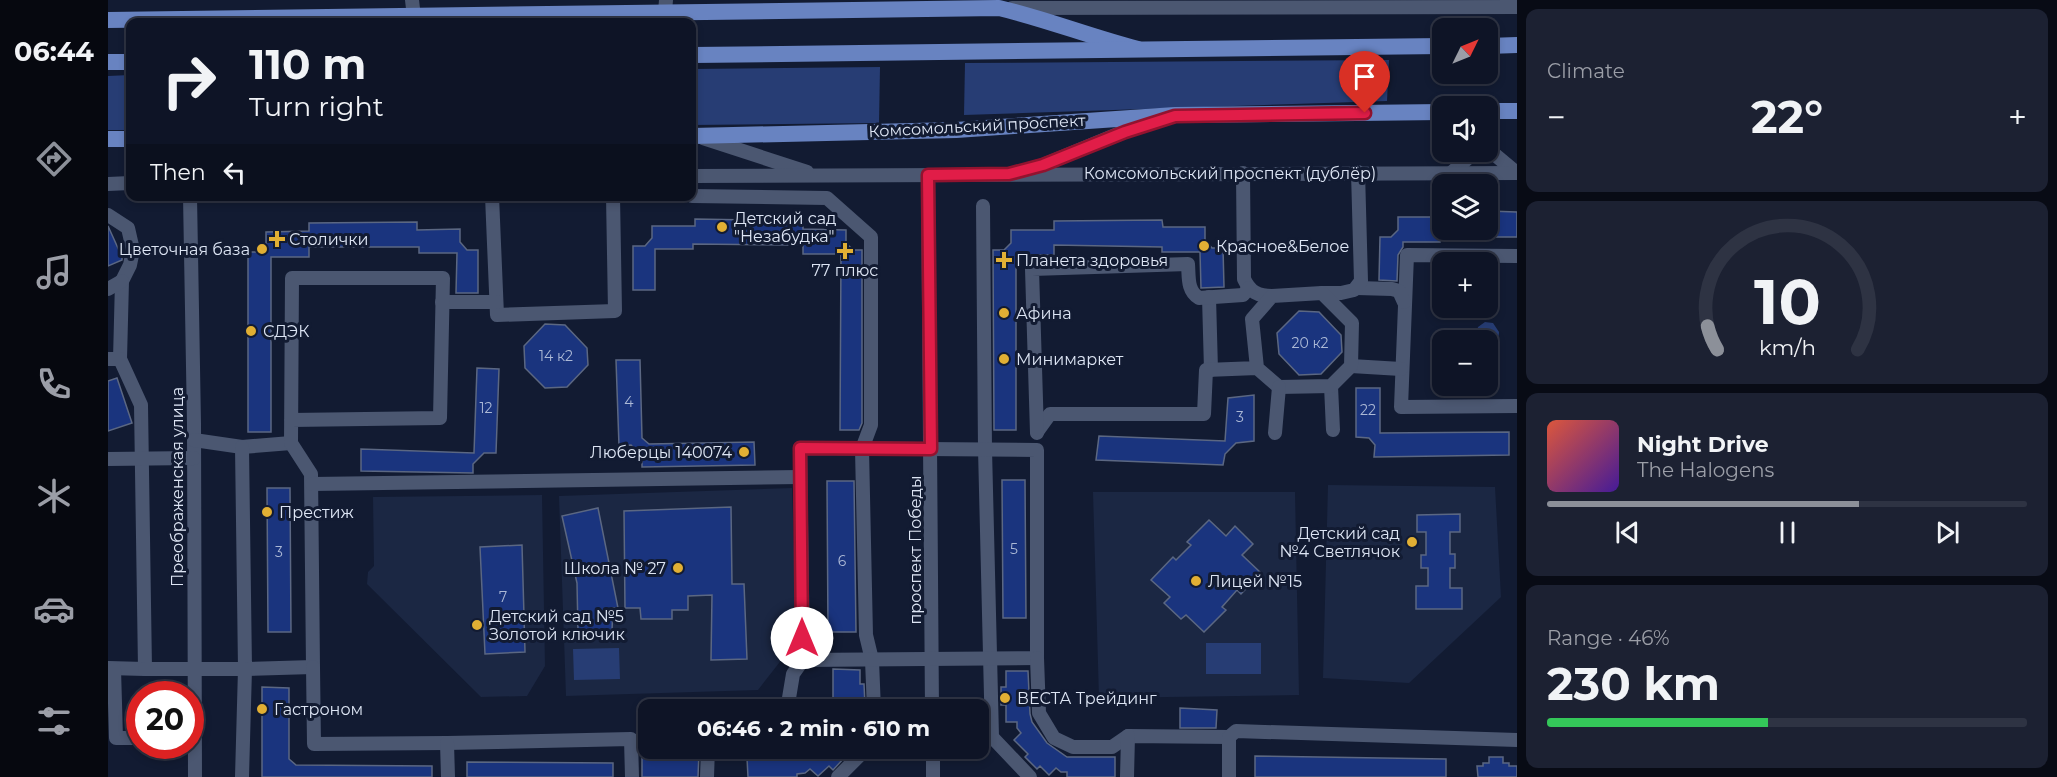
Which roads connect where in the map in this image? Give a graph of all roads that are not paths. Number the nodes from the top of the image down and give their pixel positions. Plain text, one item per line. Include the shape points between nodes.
1 (922, 4) edge
2 (1211, 4) edge
3 (1410, 4) edge
4 (1505, 4) edge
5 (721, 5) edge
6 (665, 6) edge
7 (413, 8) edge
8 (999, 8) junction
9 (491, 15) junction
10 (159, 18) edge
11 (505, 18) edge
12 (126, 19) edge
13 (108, 20) edge
14 (1517, 45) edge
15 (1432, 46) edge
16 (1498, 46) edge
17 (1138, 49) junction
18 (696, 55) edge
19 (108, 62) edge
20 (126, 62) edge
21 (1498, 111) edge
22 (1517, 111) edge
23 (1432, 112) edge
24 (1175, 116) junction
25 (696, 136) edge
26 (696, 137) edge
27 (108, 139) edge
28 (126, 139) edge
29 (1498, 157) edge
30 (1464, 162) edge
31 (1358, 172) junction
32 (1243, 173) junction
33 (1451, 173) junction
34 (1517, 173) edge
35 (1009, 174) junction
36 (928, 175) junction
37 (819, 176) junction
38 (696, 177) edge
39 (126, 183) edge
40 (108, 184) edge
41 (696, 196) edge
42 (190, 201) edge
43 (492, 201) edge
44 (613, 201) edge
45 (983, 206) dead end
46 (108, 215) edge
47 (1517, 256) edge
48 (122, 281) junction
49 (1249, 288) junction
50 (1357, 288) junction
51 (108, 289) edge
52 (1322, 293) junction
53 (1272, 296) junction
54 (1209, 297) junction
55 (442, 302) junction
56 (496, 302) junction
57 (1404, 302) junction
58 (114, 359) edge
59 (1351, 366) junction
60 (1257, 368) junction
61 (1401, 369) junction
62 (1211, 370) junction
63 (1331, 386) junction
64 (1279, 387) junction
65 (1517, 406) edge
66 (291, 420) junction
67 (1333, 430) dead end
68 (1037, 432) junction
69 (1275, 433) dead end
70 (194, 440) junction
71 (291, 443) junction
72 (242, 447) junction
73 (862, 449) junction
74 (931, 449) junction
75 (985, 449) junction
76 (1037, 450) junction
77 (194, 458) junction
78 (108, 459) edge
79 (142, 459) junction
80 (800, 477) junction
81 (312, 484) junction
82 (1037, 658) junction
83 (989, 659) junction
84 (803, 660) junction
85 (872, 660) junction
86 (932, 660) junction
87 (313, 667) junction
88 (111, 669) edge
89 (145, 669) junction
90 (245, 669) junction
91 (195, 670) junction
92 (195, 681) edge
93 (789, 699) edge
94 (874, 699) edge
95 (932, 699) edge
96 (1128, 736) junction
97 (1229, 737) junction
98 (126, 738) edge
99 (1517, 740) edge
100 (447, 743) junction
101 (194, 759) edge
102 (708, 759) edge
103 (856, 759) edge
104 (933, 759) edge
105 (195, 777) edge
106 (242, 777) edge
107 (448, 777) edge
108 (632, 777) edge
109 (707, 777) edge
110 (838, 777) edge
111 (933, 777) edge
112 (1030, 777) edge
113 (1127, 777) edge
114 (1229, 777) edge

1 - 5 main road
1 - 8 main road
2 - 3 street
2 - 8 street
3 - 4 street
5 - 6 main road
6 - 9 main road
7 - 9 main road
7 - 10 main road
8 - 17 main road
9 - 11 main road
12 - 13 main road
14 - 16 main road
15 - 17 main road
17 - 18 main road
19 - 20 main road
21 - 22 main road
23 - 24 main road, Комсомольский проспект
24 - 25 main road, Комсомольский проспект via 956,130
24 - 35 street
26 - 37 street
27 - 28 main road
29 - 34 street
30 - 33 street
31 - 32 street, Комсомольский проспект (дублёр)
31 - 33 street, Комсомольский проспект (дублёр)
31 - 50 street via 1361,281
32 - 35 street, Комсомольский проспект (дублёр)
32 - 49 street via 1244,279
33 - 34 street, Комсомольский проспект (дублёр)
35 - 36 street, Комсомольский проспект (дублёр)
36 - 37 street, Комсомольский проспект (дублёр)
36 - 74 street, проспект Победы
37 - 38 street, Комсомольский проспект (дублёр)
39 - 40 street
41 - 73 street via 827,198 871,237 871,425
42 - 70 street, Преображенская улица
43 - 56 street
44 - 56 street via 615,311 497,315
45 - 75 street
46 - 48 street via 128,228 133,249
47 - 57 street via 1407,255
48 - 51 street
48 - 58 street
49 - 53 street via 1260,296
49 - 54 street via 1243,295
50 - 52 street
50 - 57 street via 1399,291
52 - 53 street
52 - 59 street via 1352,323
53 - 60 street via 1252,319
54 - 62 street
54 - 68 street via 1193,294 1188,264 1032,269
55 - 56 street
55 - 66 street via 440,418
55 - 66 street via 443,278 292,278
57 - 61 street
58 - 79 street via 141,405
59 - 61 street
59 - 63 street
60 - 62 street
60 - 64 street
61 - 65 street via 1401,407
62 - 68 street via 1206,370 1204,414 1050,414
63 - 64 street
63 - 67 street
64 - 69 street
66 - 71 street
68 - 76 street
70 - 72 street
70 - 77 street, Преображенская улица
71 - 72 street
71 - 81 street via 311,474
72 - 90 street
73 - 74 street
73 - 80 street via 800,448
73 - 85 street via 866,635
74 - 75 street
74 - 86 street, проспект Победы
75 - 76 street
75 - 83 street
76 - 82 street
77 - 79 street
77 - 91 street, Преображенская улица
78 - 79 street
79 - 89 street
80 - 81 street
80 - 84 street
81 - 87 street
82 - 83 street
82 - 96 street via 1039,713 1054,738 1074,747 1112,747
83 - 86 street
83 - 112 street via 992,737
84 - 85 street
84 - 93 street via 794,674
85 - 86 street
85 - 94 street
86 - 95 street, проспект Победы
87 - 90 street
87 - 100 street via 314,744
88 - 89 street
88 - 98 street via 116,738
89 - 91 street
90 - 91 street
90 - 106 street
91 - 92 street, Преображенская улица
96 - 97 street
96 - 113 street
97 - 99 street via 1236,731
97 - 114 street
100 - 107 street
100 - 108 street via 631,739
101 - 105 street, Преображенская улица
102 - 109 street
103 - 110 street
104 - 111 street

